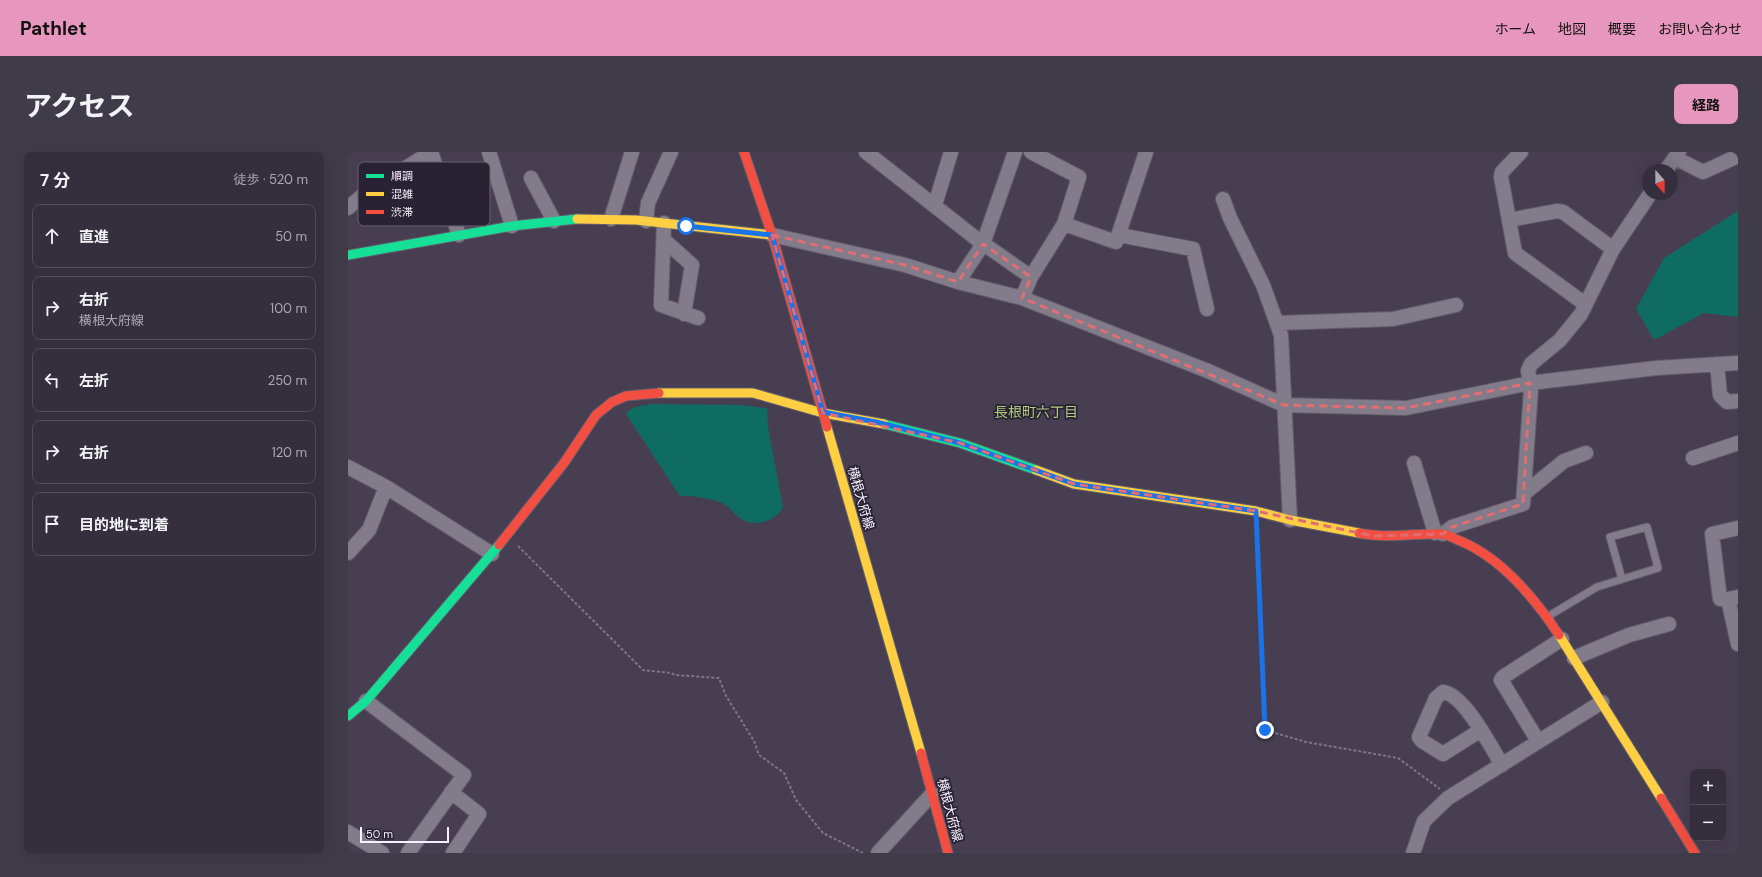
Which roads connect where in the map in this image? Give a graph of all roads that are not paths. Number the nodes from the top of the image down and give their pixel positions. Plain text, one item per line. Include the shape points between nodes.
1 (489, 152) edge
2 (632, 152) edge
3 (671, 152) edge
4 (744, 152) edge
5 (866, 152) edge
6 (951, 152) edge
7 (1015, 152) edge
8 (1031, 152) edge
9 (1146, 152) edge
10 (1521, 152) edge
11 (1677, 155) edge
12 (1738, 156) edge
13 (415, 162) edge
14 (434, 162) edge
15 (1670, 164) edge
16 (531, 178) dead end
17 (358, 199) edge
18 (1223, 199) dead end
19 (1646, 200) edge
20 (935, 205) junction
21 (348, 208) edge
22 (611, 219) junction
23 (1509, 220) junction
24 (554, 221) junction
25 (646, 221) junction
26 (664, 223) junction
27 (1064, 224) junction
28 (456, 226) edge
29 (512, 226) junction
30 (1119, 234) junction
31 (459, 235) junction
32 (772, 235) junction
33 (664, 240) junction
34 (983, 244) junction
35 (1613, 249) junction
36 (348, 255) edge
37 (1031, 277) junction
38 (958, 282) junction
39 (1022, 298) junction
40 (1585, 304) junction
41 (1456, 305) dead end
42 (1207, 309) dead end
43 (684, 314) junction
44 (698, 318) dead end
45 (1277, 323) junction
46 (1738, 363) edge
47 (1717, 364) junction
48 (1530, 383) junction
49 (1738, 401) edge
50 (1284, 404) junction
51 (823, 412) junction
52 (1738, 443) edge
53 (1586, 453) dead end
54 (1693, 458) dead end
55 (1414, 463) dead end
56 (348, 466) edge
57 (386, 487) junction
58 (1526, 492) junction
59 (1290, 520) junction
60 (1738, 528) edge
61 (1439, 533) junction
62 (348, 553) edge
63 (492, 554) junction
64 (1622, 579) junction
65 (1733, 598) edge
66 (1547, 617) junction
67 (1669, 624) dead end
68 (1562, 639) junction
69 (1738, 644) edge
70 (1574, 658) junction
71 (366, 701) junction
72 (1602, 702) junction
73 (348, 716) edge
74 (1481, 730) junction
75 (1538, 741) junction
76 (1502, 764) junction
77 (451, 792) junction
78 (932, 794) junction
79 (348, 832) edge
80 (373, 851) edge
81 (408, 853) edge
82 (453, 853) edge
83 (878, 853) edge
84 (948, 853) edge
85 (1413, 853) edge
86 (1695, 853) edge

1 - 29 street
2 - 22 street
3 - 25 street via 648,203
4 - 32 street, 横根大府線
5 - 20 street
6 - 20 street
7 - 34 street
8 - 27 street via 1079,177
9 - 30 street
10 - 23 street via 1502,172 1501,177
11 - 12 street via 1703,172
11 - 15 street
13 - 14 street via 431,152
16 - 24 street
17 - 21 street
18 - 45 street via 1263,285
19 - 35 street
20 - 34 street
22 - 24 street via 577,218
22 - 25 street
23 - 35 street via 1563,212
23 - 40 street via 1515,253
24 - 29 street
25 - 26 street
26 - 32 street
26 - 33 street
27 - 30 street via 1116,242
27 - 37 street
28 - 31 street
29 - 31 street
30 - 42 street via 1193,249
31 - 36 street
32 - 38 street via 905,265
32 - 51 street, 横根大府線
33 - 43 street via 692,265
33 - 43 street via 661,305
34 - 37 street
34 - 38 street
35 - 40 street
37 - 39 street
38 - 39 street
39 - 50 street via 1208,371
40 - 48 street via 1581,314 1560,340 1531,364 1528,371
41 - 45 street via 1393,319
43 - 44 street
45 - 50 street via 1281,335
46 - 47 street
47 - 48 street via 1656,368
47 - 49 street via 1720,395 1727,402
48 - 50 street via 1406,408
48 - 58 street
50 - 59 street
51 - 59 street via 960,443 1074,484 1256,511
51 - 63 street via 753,393 669,392 626,396 612,402 596,415 564,464
51 - 78 street, 横根大府線
52 - 54 street
53 - 58 street via 1564,461
55 - 61 street
56 - 57 street
57 - 62 street via 369,530
57 - 63 street
58 - 61 street via 1523,504
59 - 61 street via 1373,536
60 - 65 street via 1712,534 1720,599
61 - 66 street via 1468,544 1494,561 1514,579
63 - 71 street
64 - 64 lane via 1658,568 1647,527 1610,537
64 - 66 lane via 1597,587
65 - 69 street
66 - 68 street
67 - 70 street via 1629,635
68 - 70 street
68 - 75 street via 1501,680
70 - 72 street
71 - 73 street
71 - 77 street via 464,775
72 - 75 street
72 - 86 street
74 - 74 street via 1466,707 1447,692 1443,692 1436,698 1419,737 1443,754
74 - 76 street
75 - 76 street
76 - 85 street via 1448,798 1424,821
77 - 81 street
77 - 82 street via 479,814
78 - 83 street
78 - 84 street, 横根大府線
79 - 80 street

